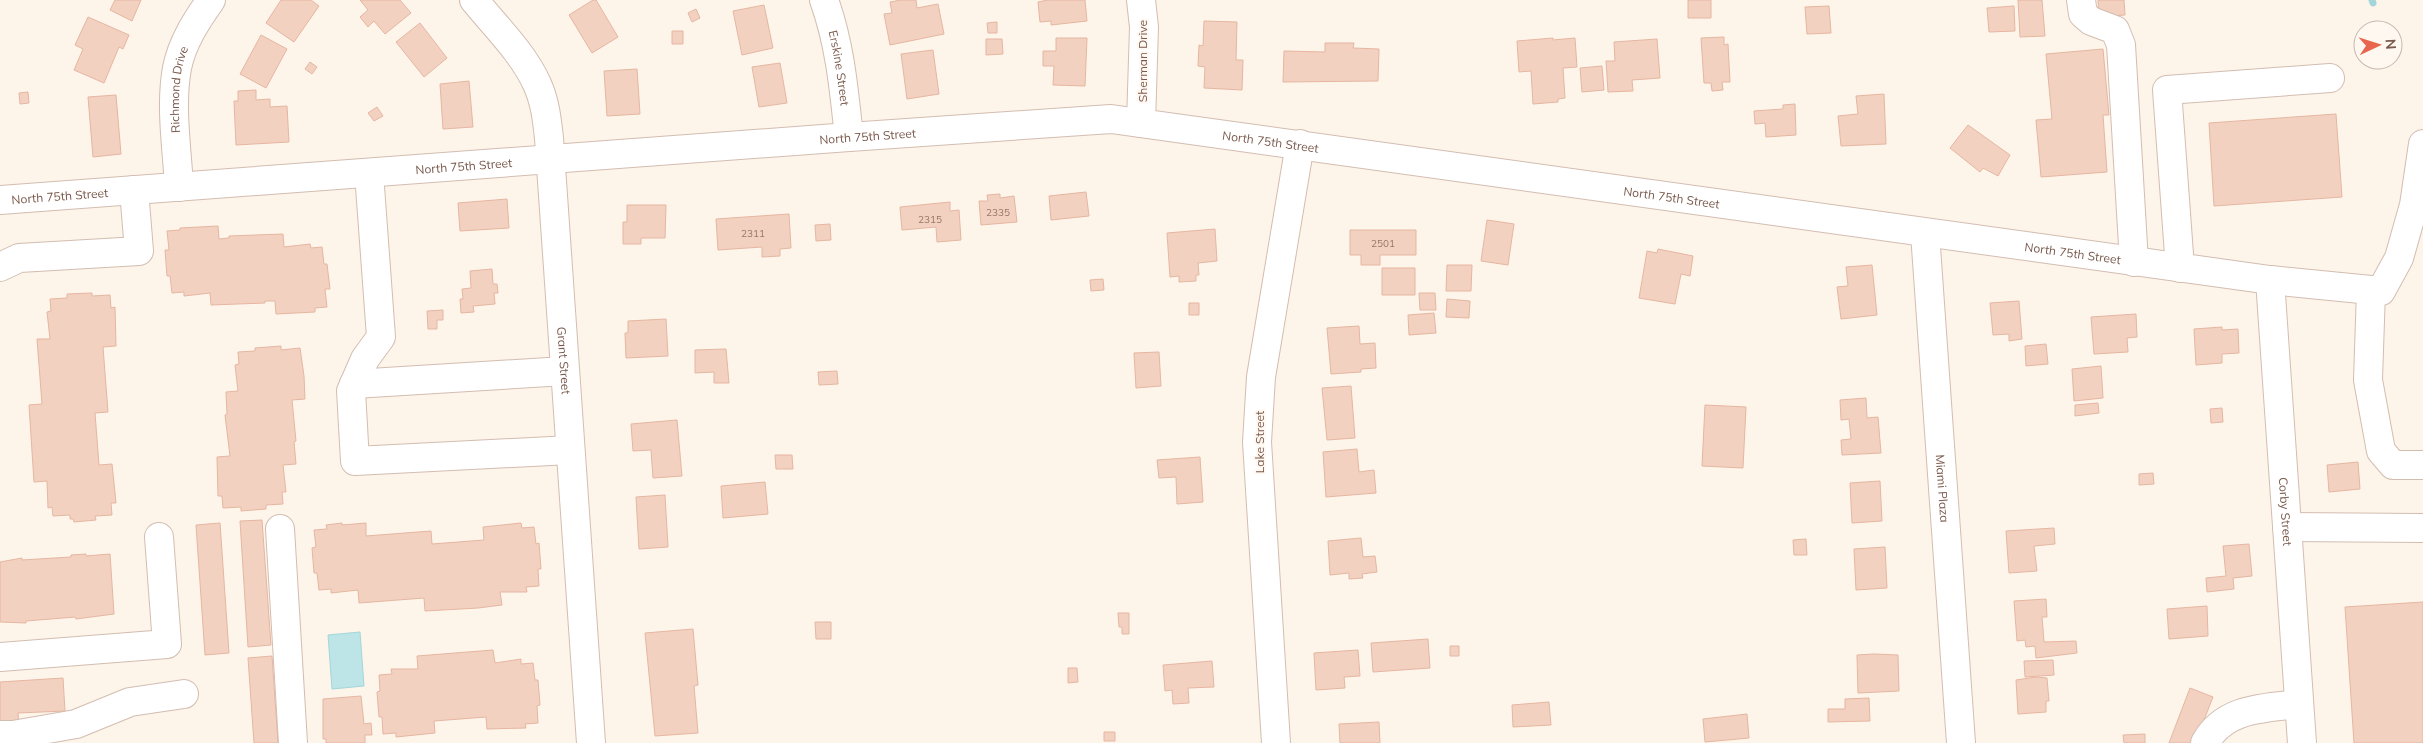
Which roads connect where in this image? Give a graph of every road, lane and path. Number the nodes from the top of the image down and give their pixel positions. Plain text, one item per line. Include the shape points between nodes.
1 (211, 0) edge
2 (474, 0) edge
3 (824, 0) edge
4 (1141, 0) edge
5 (2081, 0) edge
6 (2330, 78) dead end
7 (1141, 123) junction
8 (849, 137) junction
9 (1300, 144) junction
10 (2423, 144) edge
11 (550, 160) junction
12 (368, 173) junction
13 (179, 187) junction
14 (134, 190) junction
15 (0, 200) edge
16 (1925, 233) junction
17 (2134, 262) junction
18 (0, 267) edge
19 (2180, 268) junction
20 (2270, 280) junction
21 (2371, 290) junction
22 (565, 371) junction
23 (354, 384) junction
24 (570, 450) junction
25 (2423, 465) edge
26 (2287, 527) junction
27 (2423, 528) edge
28 (280, 530) dead end
29 (159, 537) dead end
30 (0, 656) edge
31 (184, 694) dead end
32 (2299, 704) junction
33 (0, 735) edge
34 (293, 743) edge
35 (591, 743) edge
36 (1276, 743) edge
37 (1961, 743) edge
38 (2205, 743) edge
39 (2302, 743) edge

1 - 13 street, Richmond Drive via 188,37 177,67 174,90
2 - 11 street, Grant Street via 525,62 538,85 544,104
3 - 8 street, Erskine Street via 842,68
4 - 7 street, Sherman Drive via 1144,27
5 - 17 street via 2083,14 2116,30 2121,44
6 - 19 street via 2167,90
7 - 8 street, North 75th Street via 1079,120
7 - 9 street, North 75th Street
8 - 11 street, North 75th Street
9 - 16 street, North 75th Street
9 - 36 street, Lake Street via 1261,377 1257,442
10 - 21 street via 2414,205 2399,258 2382,291
11 - 12 street, North 75th Street
11 - 22 street, Grant Street
12 - 13 street, North 75th Street
12 - 23 street via 381,337 365,359
13 - 14 street, North 75th Street
14 - 15 street, North 75th Street
14 - 18 street via 139,251 19,258
16 - 17 street, North 75th Street
16 - 37 street, Miami Plaza
17 - 19 street, North 75th Street
19 - 20 street, North 75th Street
20 - 21 street, North 75th Street
20 - 26 street, Corby Street
21 - 25 street via 2368,380 2381,451 2392,465
22 - 23 street
22 - 24 street, Grant Street
23 - 24 street via 351,391 355,462
24 - 35 street, Grant Street
26 - 27 street
26 - 32 street, Corby Street
28 - 34 street
29 - 30 street via 166,644
31 - 33 street via 130,702 76,724
32 - 38 street via 2243,711 2212,730
32 - 39 street, Corby Street

